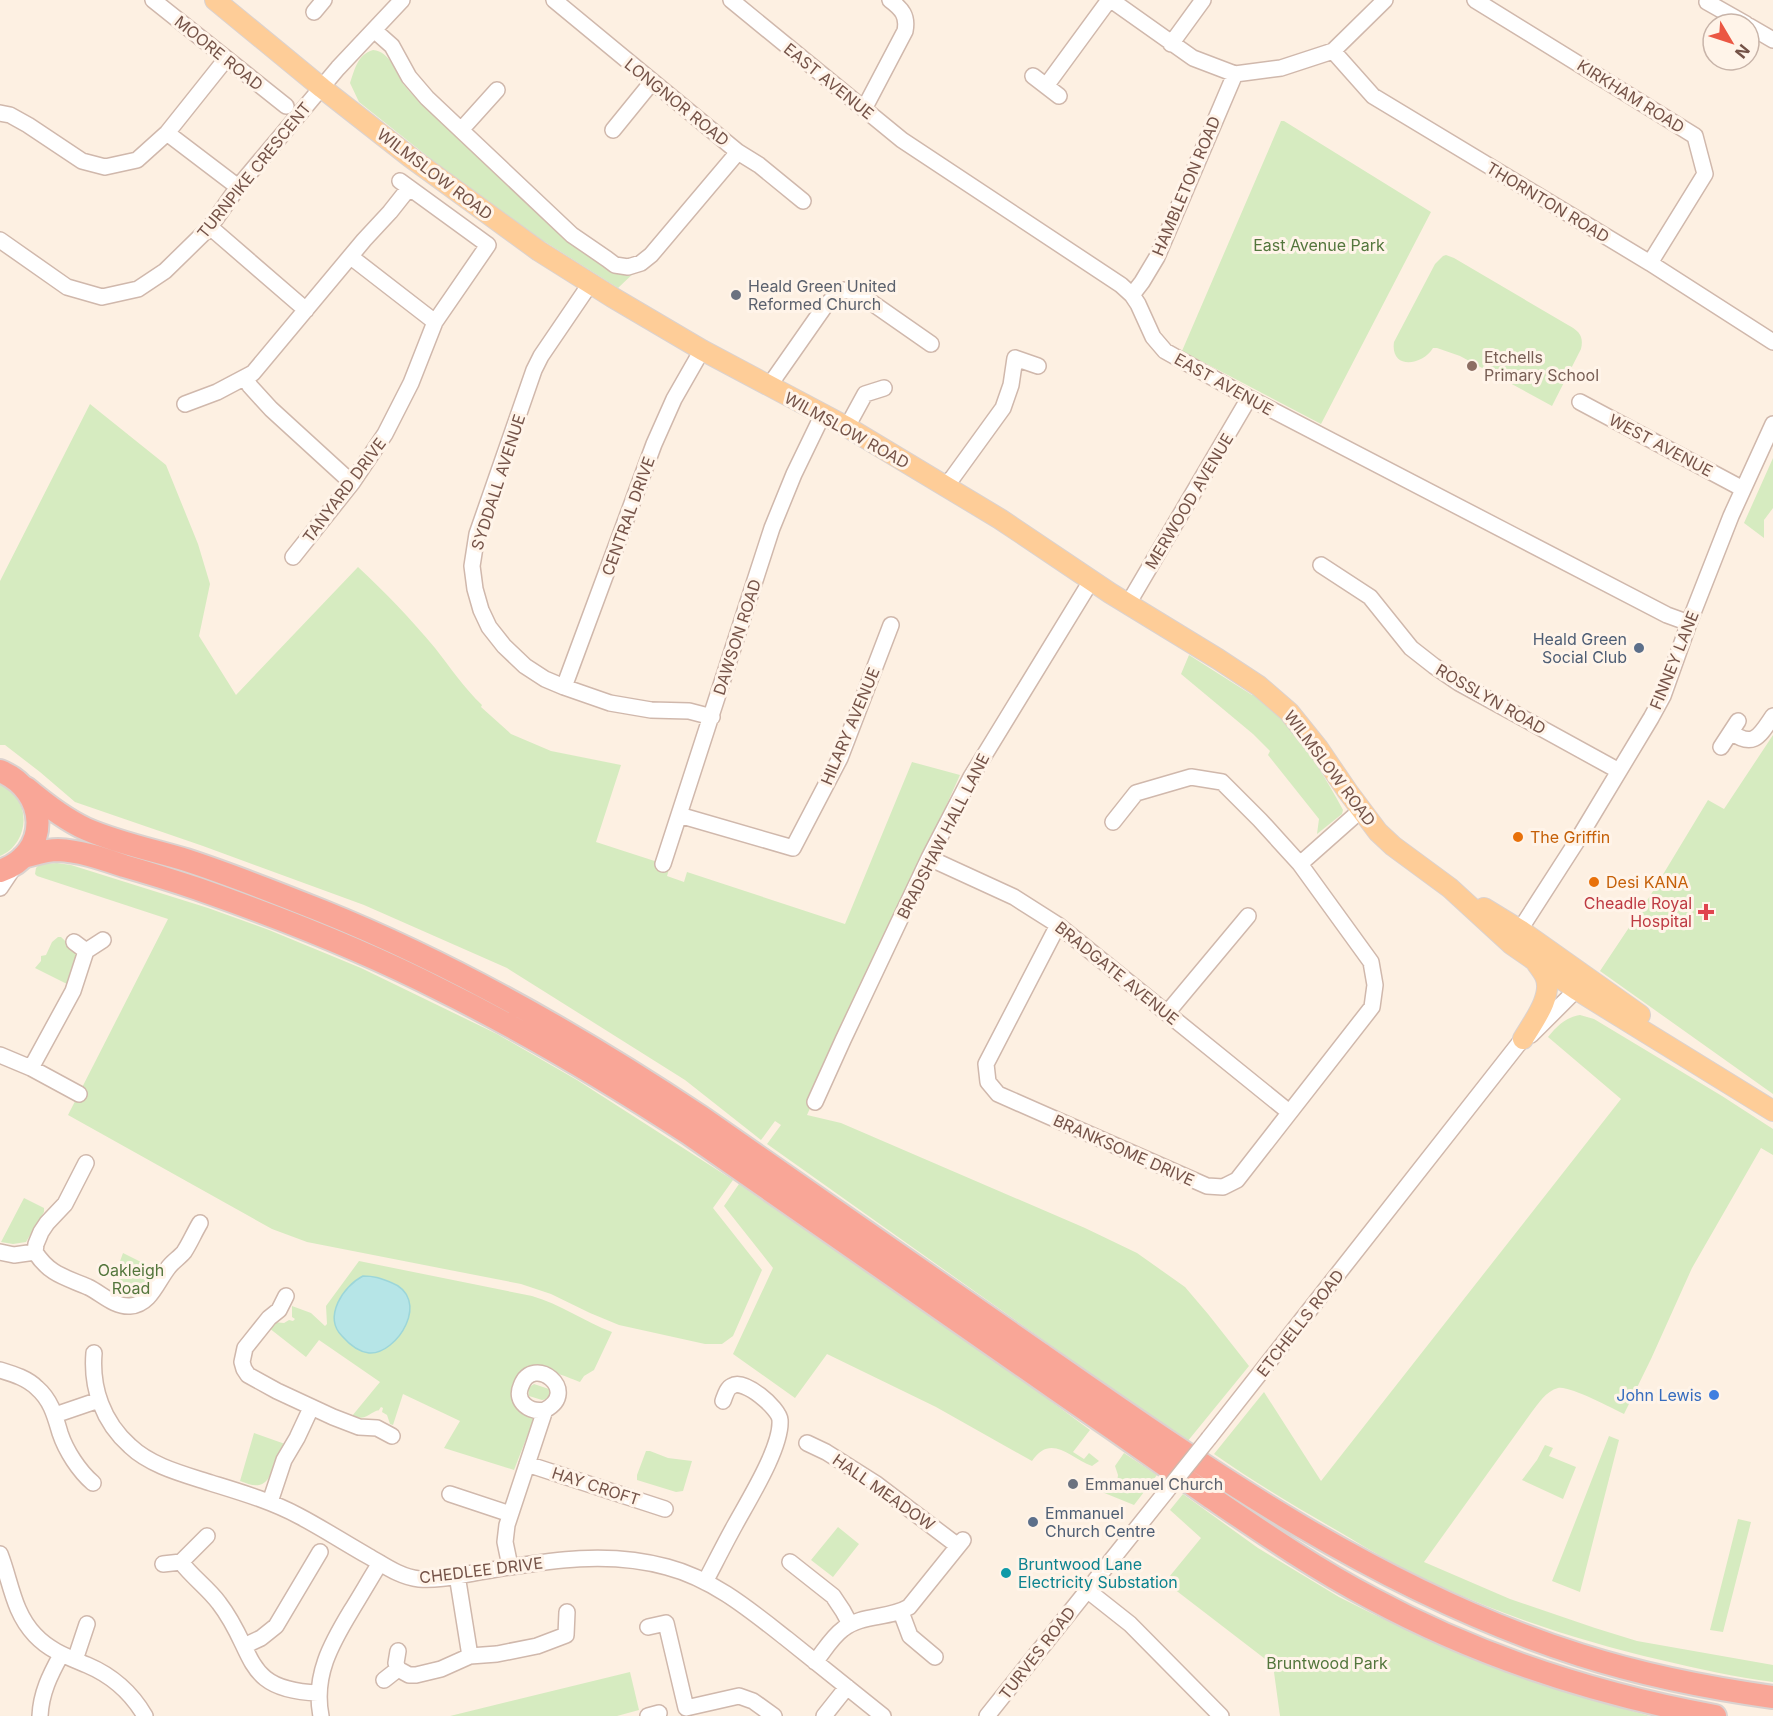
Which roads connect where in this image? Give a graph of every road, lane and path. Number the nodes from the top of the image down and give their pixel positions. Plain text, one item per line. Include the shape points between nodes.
1 (153, 0) edge
2 (216, 0) edge
3 (402, 0) edge
4 (554, 0) edge
5 (731, 0) edge
6 (890, 0) edge
7 (1110, 0) edge
8 (1203, 0) edge
9 (1385, 0) edge
10 (1475, 0) edge
11 (1707, 2) dead end
12 (1725, 12) edge
13 (374, 30) junction
14 (1171, 44) junction
15 (1333, 51) junction
16 (226, 59) junction
17 (1234, 74) junction
18 (1033, 76) dead end
19 (652, 82) junction
20 (1046, 86) junction
21 (322, 88) junction
22 (497, 90) dead end
23 (1059, 96) dead end
24 (286, 106) dead end
25 (864, 109) junction
26 (0, 113) edge
27 (461, 130) junction
28 (613, 130) dead end
29 (166, 133) junction
30 (738, 152) junction
31 (237, 187) junction
32 (803, 201) dead end
33 (210, 226) junction
34 (0, 240) edge
35 (351, 257) junction
36 (1650, 263) junction
37 (590, 284) junction
38 (1132, 296) junction
39 (306, 310) junction
40 (435, 322) junction
41 (1773, 342) edge
42 (931, 344) dead end
43 (702, 350) junction
44 (1038, 366) dead end
45 (245, 377) junction
46 (769, 386) junction
47 (884, 388) dead end
48 (1249, 398) junction
49 (1580, 402) dead end
50 (185, 404) dead end
51 (823, 414) junction
52 (1773, 424) edge
53 (847, 427) junction
54 (352, 483) junction
55 (944, 486) junction
56 (1743, 489) junction
57 (293, 557) dead end
58 (1321, 565) dead end
59 (1091, 581) junction
60 (1128, 604) junction
61 (1689, 623) junction
62 (891, 625) dead end
63 (564, 687) junction
64 (1773, 716) edge
65 (712, 717) junction
66 (1721, 747) dead end
67 (0, 771) edge
68 (1619, 771) junction
69 (26, 788) junction
70 (1361, 810) junction
71 (679, 815) junction
72 (1113, 822) dead end
73 (929, 858) junction
74 (14, 863) edge
75 (663, 864) dead end
76 (1300, 864) junction
77 (0, 888) edge
78 (1248, 916) dead end
79 (1058, 925) junction
80 (1515, 937) junction
81 (103, 940) dead end
82 (1537, 964) junction
83 (1576, 979) junction
84 (1167, 1013) junction
85 (1517, 1046) junction
86 (0, 1055) edge
87 (31, 1068) junction
88 (79, 1094) dead end
89 (815, 1102) dead end
90 (1773, 1111) edge
91 (1289, 1112) junction
92 (84, 1174) dead end
93 (200, 1223) dead end
94 (0, 1252) edge
95 (35, 1252) junction
96 (286, 1296) dead end
97 (94, 1353) dead end
98 (0, 1370) edge
99 (99, 1400) junction
100 (723, 1401) dead end
101 (311, 1408) junction
102 (545, 1410) dead end
103 (55, 1415) junction
104 (392, 1436) dead end
105 (807, 1443) dead end
106 (527, 1464) junction
107 (95, 1485) dead end
108 (450, 1494) dead end
109 (270, 1502) junction
110 (664, 1509) dead end
111 (510, 1514) junction
112 (207, 1536) dead end
113 (320, 1553) dead end
114 (0, 1554) edge
115 (181, 1562) junction
116 (380, 1563) junction
117 (790, 1563) dead end
118 (163, 1564) dead end
119 (510, 1566) junction
120 (457, 1575) junction
121 (705, 1582) junction
122 (1087, 1590) junction
123 (567, 1612) dead end
124 (901, 1612) junction
125 (87, 1624) dead end
126 (850, 1624) junction
127 (648, 1627) dead end
128 (244, 1646) junction
129 (398, 1651) dead end
130 (470, 1656) junction
131 (68, 1657) junction
132 (935, 1657) dead end
133 (815, 1662) junction
134 (398, 1669) junction
135 (384, 1680) dead end
136 (847, 1687) junction
137 (318, 1693) junction
138 (1773, 1697) edge
139 (40, 1716) edge
140 (145, 1716) edge
141 (321, 1716) edge
142 (774, 1716) edge
143 (824, 1716) edge
144 (883, 1716) edge
145 (987, 1716) edge
146 (1221, 1716) edge
147 (1715, 1716) edge

1 - 16 street, MOORE ROAD
2 - 21 main road, WILMSLOW ROAD
3 - 13 street, TURNPIKE CRESCENT
4 - 19 street, LONGNOR ROAD
5 - 25 street, EAST AVENUE
6 - 25 street via 904,14 905,31
7 - 14 street
7 - 20 street
8 - 14 street
9 - 15 street
10 - 36 street, KIRKHAM ROAD via 1695,136 1705,174
11 - 12 street
13 - 21 street, TURNPIKE CRESCENT
13 - 27 street via 392,46 415,86
14 - 17 street via 1205,64
15 - 17 street via 1281,68
15 - 36 street, THORNTON ROAD via 1373,96
16 - 24 street, MOORE ROAD
16 - 29 street
17 - 38 street, HAMBLETON ROAD via 1157,257
18 - 20 street
19 - 28 street
19 - 30 street, LONGNOR ROAD
20 - 23 street
21 - 31 street, TURNPIKE CRESCENT
21 - 37 main road, WILMSLOW ROAD via 410,157
22 - 27 street
25 - 38 street, EAST AVENUE via 902,140
26 - 29 street via 10,115 82,162 105,166 137,160
27 - 30 street via 572,235 615,265 628,267 651,255
29 - 31 street
30 - 32 street, LONGNOR ROAD
31 - 33 street, TURNPIKE CRESCENT
33 - 34 street, TURNPIKE CRESCENT via 165,271 138,289 102,297 67,287
33 - 39 street
35 - 39 street
35 - 40 street
35 - 40 street, TANYARD DRIVE via 390,212 404,185 488,245
36 - 41 street, THORNTON ROAD
37 - 43 main road, WILMSLOW ROAD
37 - 63 street, SYDDALL AVENUE via 534,370 477,534 472,566 475,589 489,627 525,666
38 - 48 street, EAST AVENUE via 1153,337 1165,351
39 - 45 street via 253,373
40 - 54 street, TANYARD DRIVE via 385,435
42 - 46 street via 855,291 842,290 825,306
43 - 46 main road, WILMSLOW ROAD
43 - 63 street, CENTRAL DRIVE via 654,444
44 - 55 street via 1016,358 1003,408
45 - 50 street
45 - 54 street via 271,409
46 - 51 main road, WILMSLOW ROAD
47 - 53 street via 860,388
48 - 60 street, MERWOOD AVENUE
48 - 61 street, EAST AVENUE
49 - 56 street, WEST AVENUE
51 - 53 main road, WILMSLOW ROAD
51 - 65 street, DAWSON ROAD via 772,528
52 - 56 street, FINNEY LANE
53 - 55 main road, WILMSLOW ROAD
54 - 57 street, TANYARD DRIVE
55 - 59 main road, WILMSLOW ROAD
56 - 61 street, FINNEY LANE
58 - 68 street, ROSSLYN ROAD via 1370,597 1411,648 1434,666
59 - 60 main road, WILMSLOW ROAD
59 - 73 street, BRADSHAW HALL LANE via 971,777
60 - 70 main road, WILMSLOW ROAD via 1218,659 1280,703 1318,748
61 - 68 street, FINNEY LANE via 1662,696
62 - 71 street, HILARY AVENUE via 840,758 793,848
63 - 65 street, SYDDALL AVENUE via 610,703
64 - 66 street via 1758,737 1750,740 1740,738 1734,726
65 - 71 street, DAWSON ROAD
67 - 69 highway
68 - 80 street, FINNEY LANE
69 - 74 highway via 37,821 32,844
69 - 138 highway via 85,829 333,915 454,970 553,1024 701,1118 1216,1475 1370,1565 1505,1628 1581,1655 1669,1678
70 - 76 street
70 - 80 main road, WILMSLOW ROAD via 1393,846
71 - 75 street, DAWSON ROAD
72 - 76 street, BRANKSOME DRIVE via 1136,793 1191,777 1222,782
73 - 79 street, BRADGATE AVENUE via 1014,897
73 - 89 street, BRADSHAW HALL LANE
74 - 77 street
74 - 147 highway via 44,851 69,851 108,860 264,913 441,990 575,1063 688,1133 1156,1460 1336,1579 1412,1619 1529,1667 1635,1699
76 - 91 street, BRANKSOME DRIVE via 1371,962 1375,985 1372,1007
78 - 84 street
79 - 84 street, BRADGATE AVENUE
79 - 91 street, BRANKSOME DRIVE via 986,1064 988,1083 998,1094 1207,1186 1223,1187 1237,1180
80 - 82 main road, WILMSLOW ROAD
80 - 83 main road, WILMSLOW ROAD
81 - 87 street via 80,946 73,991
82 - 83 main road, WILMSLOW ROAD
82 - 85 main road via 1546,978 1544,1003
83 - 85 street, ETCHELLS ROAD
83 - 90 main road, WILMSLOW ROAD
84 - 91 street, BRADGATE AVENUE
85 - 122 street, ETCHELLS ROAD, bridge
86 - 87 street
87 - 88 street
92 - 95 street via 41,1232
93 - 95 street via 186,1237 186,1248 149,1296 129,1306 112,1302 55,1274
94 - 95 street
96 - 101 street via 279,1310 245,1348 242,1362 254,1379
97 - 99 street, CHEDLEE DRIVE via 93,1378
98 - 103 street via 33,1384
99 - 103 street
99 - 109 street, CHEDLEE DRIVE via 117,1432 149,1460
100 - 121 street via 729,1388 739,1384 768,1403 778,1413 780,1423 762,1475
101 - 104 street
101 - 109 street via 284,1460
102 - 106 street
103 - 107 street via 65,1444
105 - 124 street, HALL MEADOW via 875,1483 961,1543 916,1600
106 - 110 street, HAY CROFT
106 - 111 street
108 - 111 street
109 - 116 street, CHEDLEE DRIVE
111 - 119 street via 505,1533
112 - 115 street
113 - 128 street via 276,1626
114 - 131 street via 21,1616 34,1634
115 - 118 street
115 - 128 street via 219,1603
116 - 120 street, CHEDLEE DRIVE via 414,1578
116 - 137 street via 328,1650
117 - 126 street via 833,1596
119 - 120 street, CHEDLEE DRIVE
119 - 121 street, CHEDLEE DRIVE via 574,1558 625,1559 667,1567
120 - 130 street
121 - 133 street, CHEDLEE DRIVE via 741,1604
122 - 145 street, TURVES ROAD
122 - 146 street via 1130,1624
123 - 130 street via 569,1641
124 - 126 street
124 - 132 street via 910,1636
125 - 131 street
126 - 133 street
127 - 142 street via 666,1623 686,1708 739,1696
128 - 137 street via 256,1670 272,1684 291,1691
129 - 134 street
130 - 134 street via 416,1675
131 - 139 street via 45,1687
131 - 140 street via 121,1684
133 - 136 street, CHEDLEE DRIVE
134 - 135 street
136 - 143 street
136 - 144 street, CHEDLEE DRIVE
137 - 141 street

